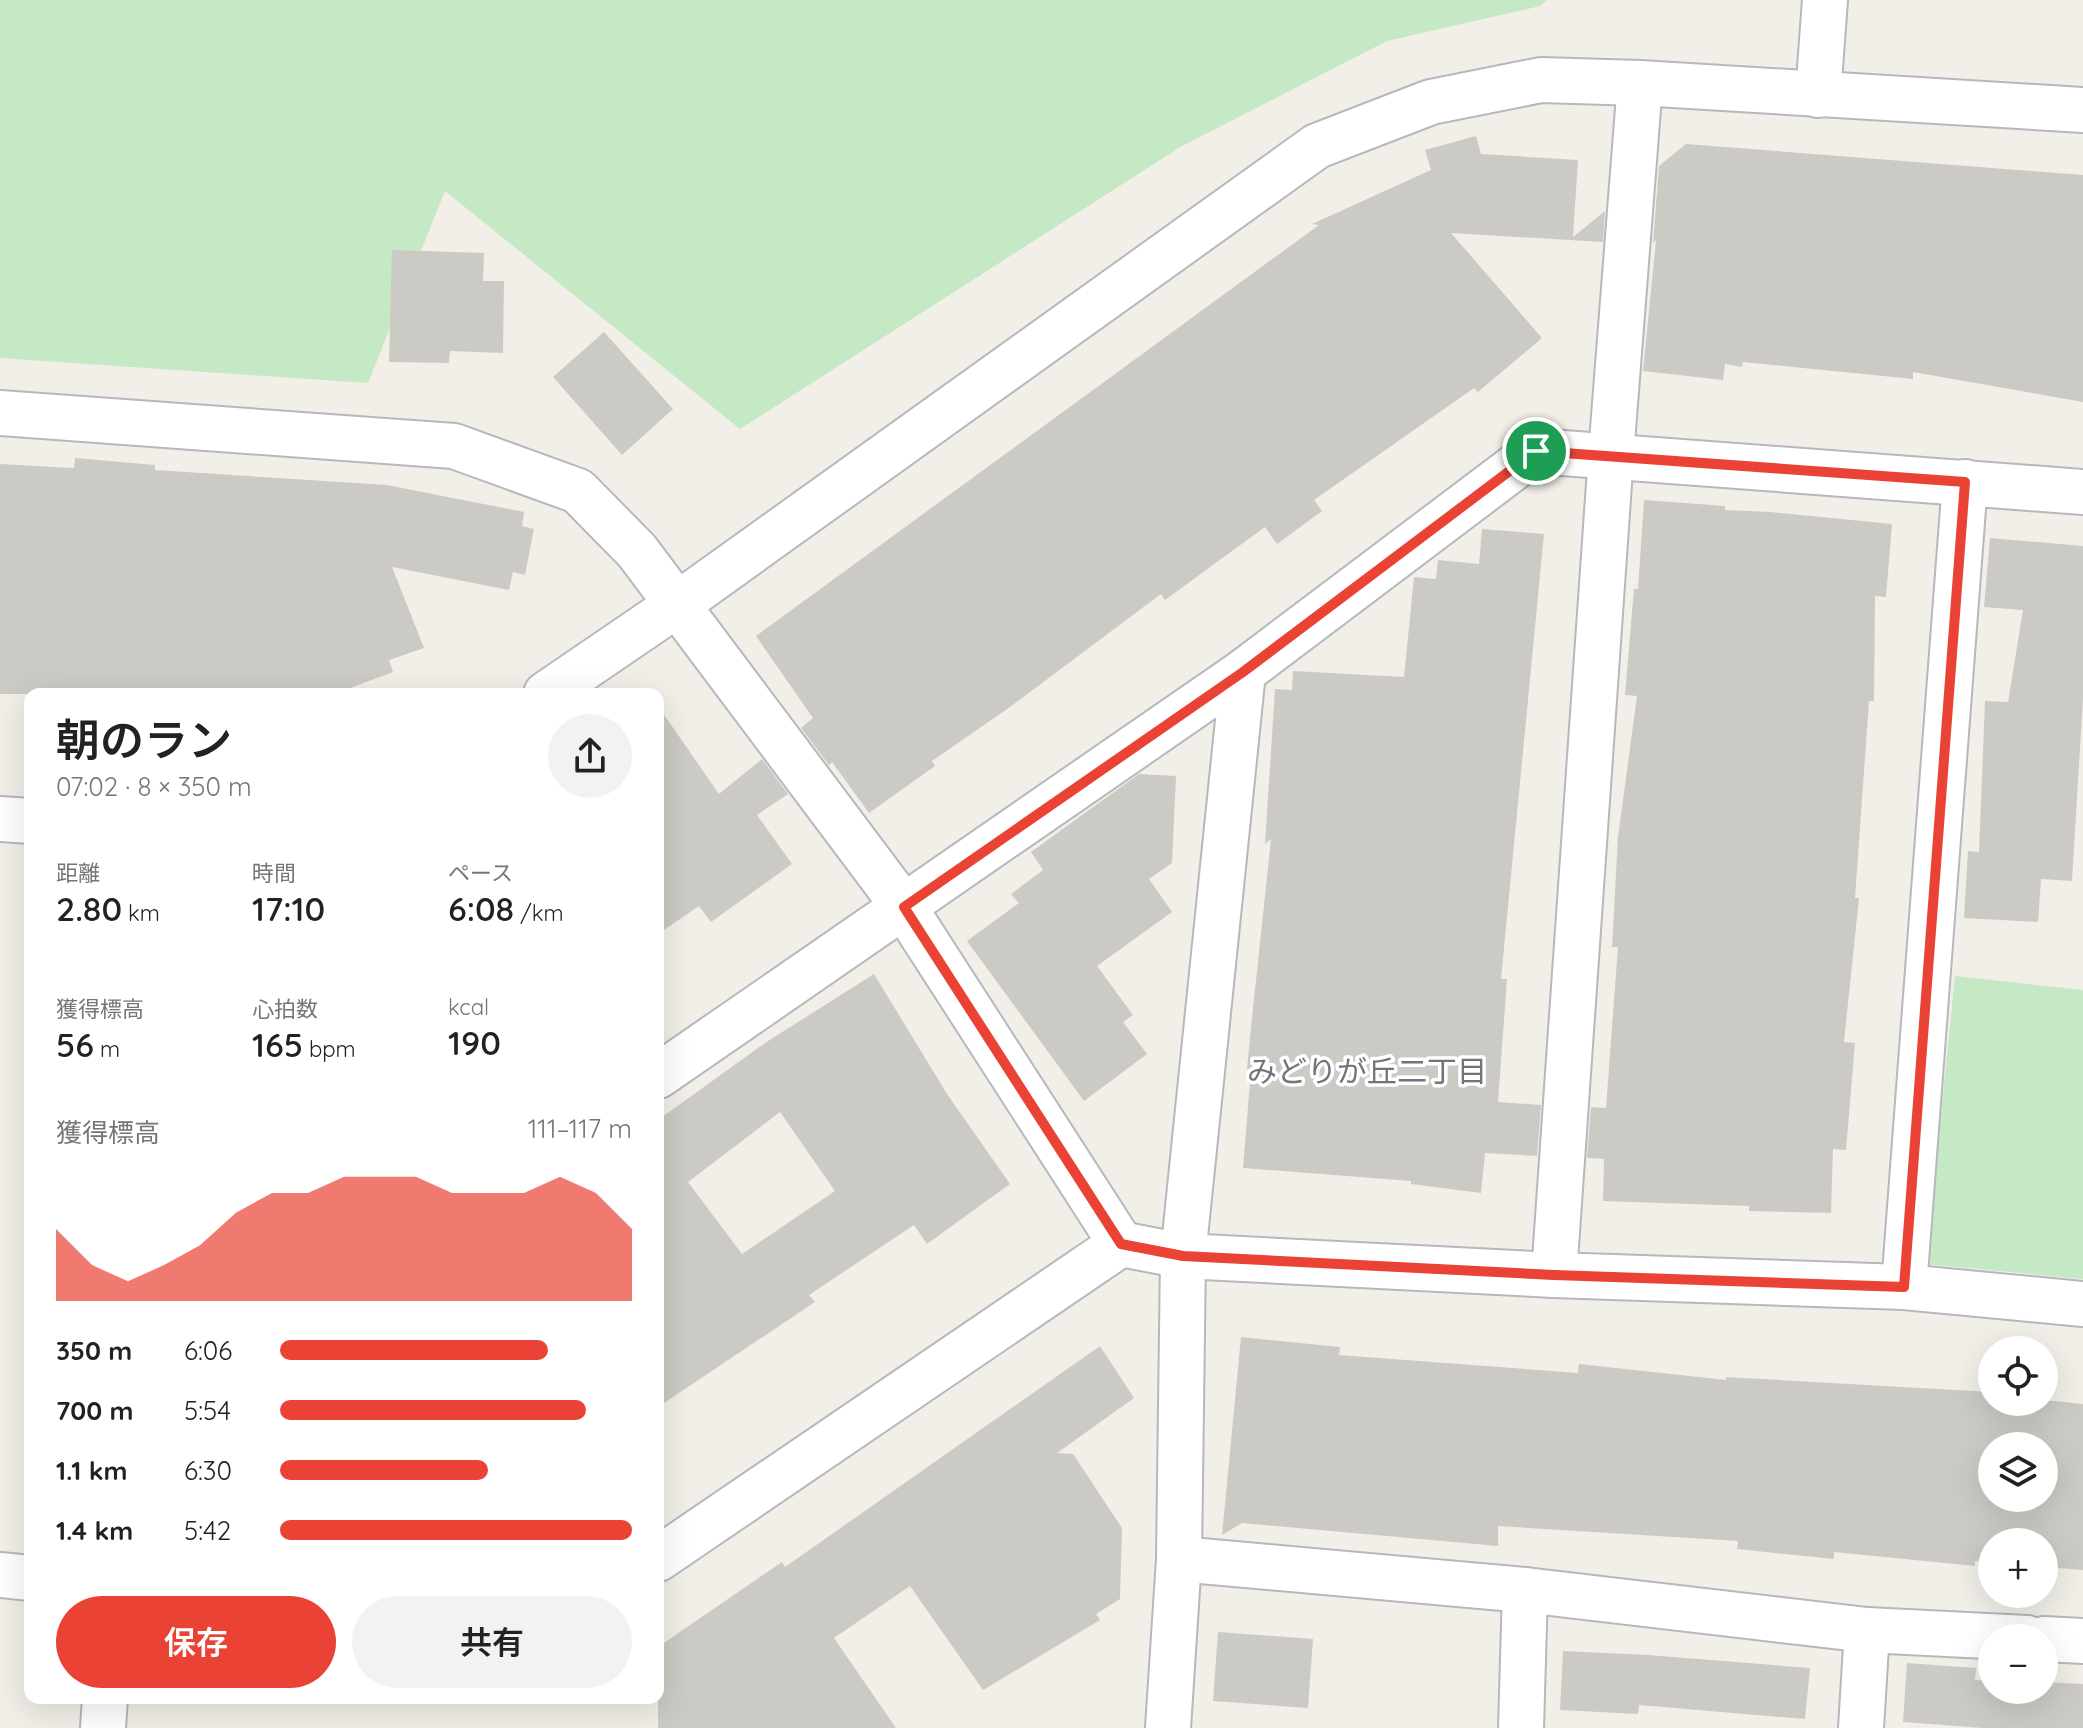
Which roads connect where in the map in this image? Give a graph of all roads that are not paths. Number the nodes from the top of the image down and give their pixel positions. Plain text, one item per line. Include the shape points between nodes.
1 (1825, 0) edge
2 (1640, 83) junction
3 (1818, 95) junction
4 (2083, 110) edge
5 (0, 413) edge
6 (1611, 455) junction
7 (1965, 482) junction
8 (2083, 492) edge
9 (678, 604) junction
10 (1243, 672) junction
11 (555, 688) edge
12 (0, 819) edge
13 (24, 821) edge
14 (904, 907) junction
15 (664, 1072) edge
16 (1121, 1244) junction
17 (1183, 1256) junction
18 (1554, 1275) junction
19 (1904, 1287) junction
20 (2083, 1304) edge
21 (664, 1555) edge
22 (1179, 1559) junction
23 (0, 1575) edge
24 (24, 1577) edge
25 (1525, 1590) junction
26 (1867, 1630) junction
27 (1978, 1636) edge
28 (2058, 1640) edge
29 (2083, 1641) edge
30 (105, 1704) edge
31 (103, 1728) edge
32 (1168, 1728) edge
33 (1521, 1728) edge
34 (1861, 1728) edge

1 - 3 street
2 - 3 street
2 - 6 street
2 - 9 street via 1541,80 1431,102 1317,146
3 - 4 street
5 - 9 street via 454,446 578,491 637,551
6 - 7 street
6 - 10 street via 1536,451
6 - 18 street
7 - 8 street
7 - 19 street
9 - 11 street
9 - 14 street
10 - 14 street
10 - 17 street
12 - 13 street
14 - 15 street
14 - 16 street
16 - 17 street
16 - 21 street
17 - 18 street
17 - 22 street
18 - 19 street
19 - 20 street
22 - 25 street
22 - 32 street
23 - 24 street
25 - 26 street
25 - 33 street
26 - 27 street
26 - 34 street
28 - 29 street
30 - 31 street

